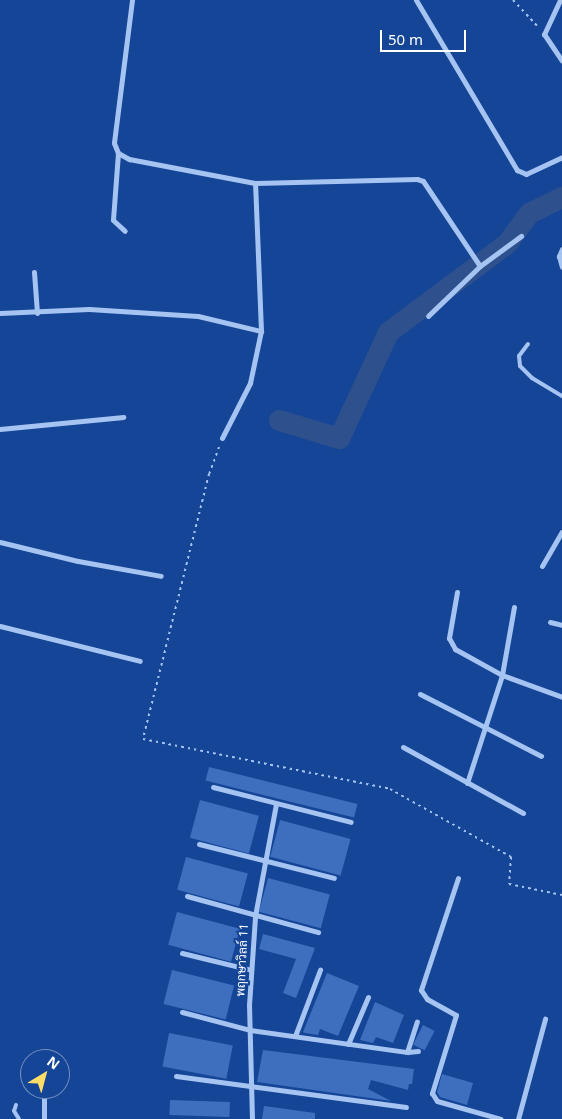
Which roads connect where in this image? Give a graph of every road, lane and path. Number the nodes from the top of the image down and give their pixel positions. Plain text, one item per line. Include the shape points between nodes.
1 (132, 0) edge
2 (416, 0) edge
3 (513, 0) edge
4 (560, 0) edge
5 (544, 34) junction
6 (562, 61) edge
7 (118, 153) junction
8 (562, 156) edge
9 (254, 183) junction
10 (125, 231) dead end
11 (521, 236) dead end
12 (562, 249) edge
13 (479, 265) junction
14 (562, 267) edge
15 (34, 272) dead end
16 (0, 313) edge
17 (37, 313) junction
18 (428, 316) dead end
19 (260, 331) junction
20 (528, 344) dead end
21 (562, 396) edge
22 (123, 417) dead end
23 (0, 429) edge
24 (222, 438) joint
25 (562, 532) edge
26 (0, 542) edge
27 (542, 566) dead end
28 (161, 576) dead end
29 (457, 592) dead end
30 (514, 607) dead end
31 (550, 622) dead end
32 (562, 625) edge
33 (0, 626) edge
34 (140, 661) dead end
35 (502, 674) junction
36 (420, 694) dead end
37 (562, 697) edge
38 (485, 728) junction
39 (403, 747) dead end
40 (541, 756) dead end
41 (468, 783) junction
42 (213, 787) dead end
43 (276, 804) junction
44 (522, 813) dead end
45 (351, 822) dead end
46 (200, 844) dead end
47 (263, 859) junction
48 (334, 878) dead end
49 (458, 878) dead end
50 (187, 896) dead end
51 (562, 896) edge
52 (255, 916) junction
53 (318, 932) dead end
54 (182, 954) dead end
55 (251, 970) junction
56 (320, 970) dead end
57 (368, 997) dead end
58 (182, 1012) dead end
59 (545, 1019) dead end
60 (418, 1022) dead end
61 (250, 1030) junction
62 (295, 1036) junction
63 (348, 1044) junction
64 (418, 1051) dead end
65 (407, 1052) junction
66 (176, 1076) dead end
67 (251, 1087) junction
68 (44, 1099) edge
69 (16, 1105) dead end
70 (406, 1108) dead end
71 (19, 1119) edge
72 (44, 1119) edge
73 (252, 1119) edge
74 (501, 1119) edge
75 (518, 1119) edge

1 - 7 street via 114,143
2 - 8 street via 517,170 526,174
3 - 5 path
4 - 5 street
5 - 6 street
7 - 9 street via 129,159
7 - 10 street via 113,220
9 - 13 street via 418,179 429,189
9 - 19 street
11 - 13 street
12 - 14 street
13 - 18 street
15 - 17 street
16 - 17 street
17 - 19 street via 89,309 198,316
19 - 24 street via 250,383
20 - 21 lane via 519,356 520,366 532,378
22 - 23 street
24 - 51 path via 209,474 143,738 390,789 511,857 509,884
25 - 27 street
26 - 28 street
29 - 35 street via 450,644 464,656
30 - 35 street
31 - 32 street
33 - 34 street
35 - 37 street
35 - 38 street
36 - 38 street
38 - 40 street
38 - 41 street
39 - 41 street
41 - 44 street
42 - 43 street
43 - 45 street
43 - 47 street, พฤกษาวิลล์ 11
46 - 47 street
47 - 48 street
47 - 52 street, พฤกษาวิลล์ 11
49 - 74 street via 421,990 427,999 454,1012 457,1019 432,1093 437,1101
50 - 52 street
52 - 53 street
52 - 55 street, พฤกษาวิลล์ 11
54 - 55 street
55 - 61 street, พฤกษาวิลล์ 11
56 - 62 street
57 - 63 street
58 - 61 street
59 - 75 street
60 - 65 street
61 - 62 street
61 - 67 street, พฤกษาวิลล์ 11
62 - 63 street
63 - 65 street
64 - 65 street
66 - 67 street
67 - 70 street
67 - 73 street, พฤกษาวิลล์ 11
68 - 72 street
69 - 71 lane via 14,1111

